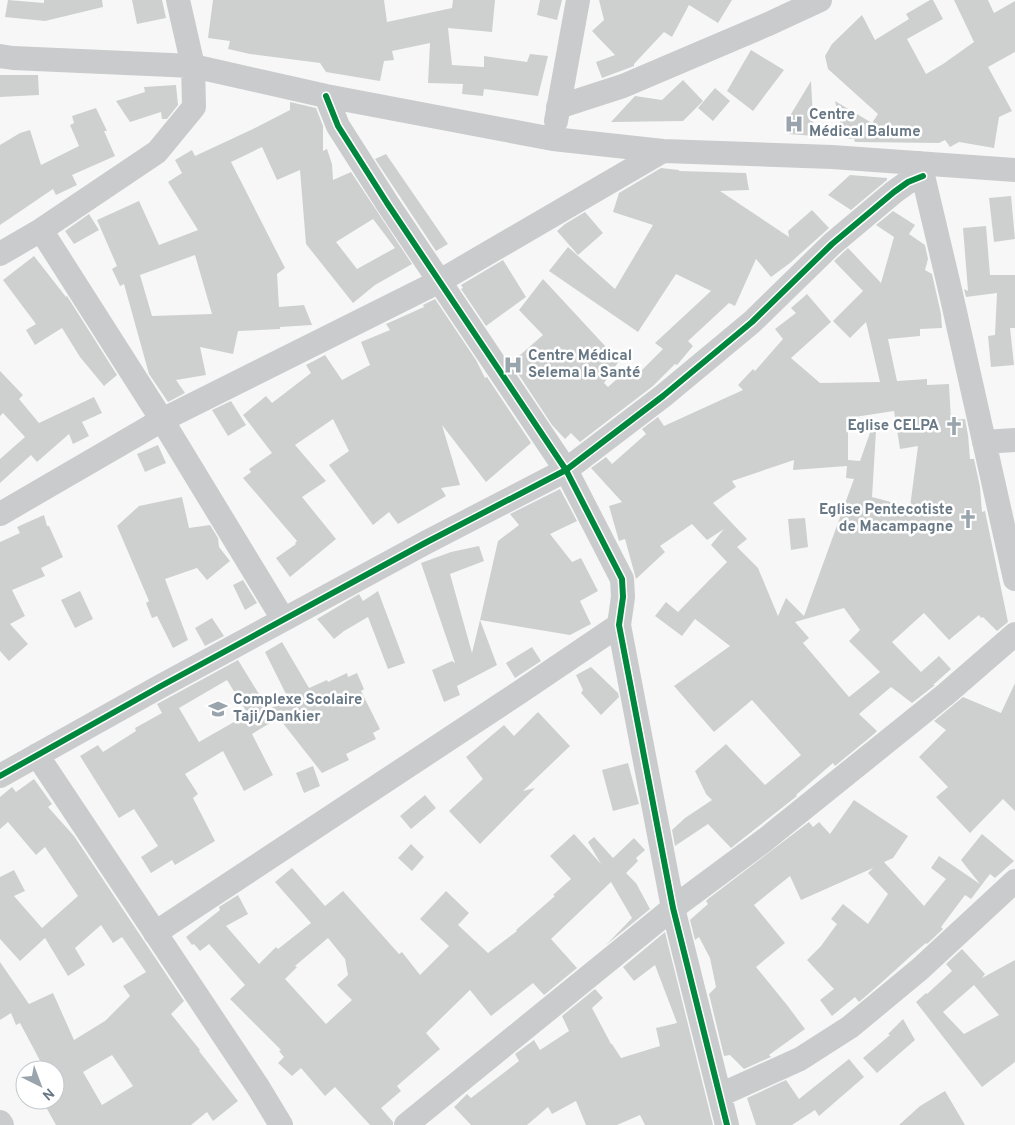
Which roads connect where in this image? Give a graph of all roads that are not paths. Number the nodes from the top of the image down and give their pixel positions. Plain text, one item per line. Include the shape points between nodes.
1 (178, 0) edge
2 (578, 0) edge
3 (820, 0) edge
4 (0, 56) edge
5 (193, 66) junction
6 (326, 96) junction
7 (558, 107) junction
8 (553, 139) junction
9 (663, 151) junction
10 (921, 170) junction
11 (1015, 170) edge
12 (41, 230) junction
13 (0, 254) edge
14 (440, 281) junction
15 (162, 420) junction
16 (1015, 440) edge
17 (984, 442) junction
18 (566, 470) junction
19 (0, 514) edge
20 (1015, 579) edge
21 (283, 619) junction
22 (619, 624) junction
23 (1015, 634) edge
24 (37, 755) junction
25 (0, 776) edge
26 (1015, 881) edge
27 (673, 908) junction
28 (155, 933) junction
29 (720, 1095) junction
30 (281, 1125) edge
31 (406, 1125) edge
32 (727, 1125) edge

1 - 5 street
2 - 7 street
3 - 7 street via 623,86
4 - 5 street
5 - 6 street
5 - 12 street via 194,107 157,152
6 - 8 street
6 - 14 street via 338,126
7 - 8 street
8 - 9 street
9 - 10 street via 832,157
9 - 14 street
10 - 11 street
10 - 17 street
10 - 18 street via 832,244 752,322
12 - 13 street
12 - 15 street
14 - 15 street
14 - 18 street
15 - 19 street
15 - 21 street
16 - 17 street
17 - 20 street
18 - 21 street
18 - 22 street via 622,579
21 - 24 street
22 - 27 street
22 - 28 street
23 - 27 street via 766,839
24 - 25 street
24 - 28 street
26 - 29 street via 850,1027 800,1059
27 - 29 street
27 - 31 street
28 - 30 street
29 - 32 street

